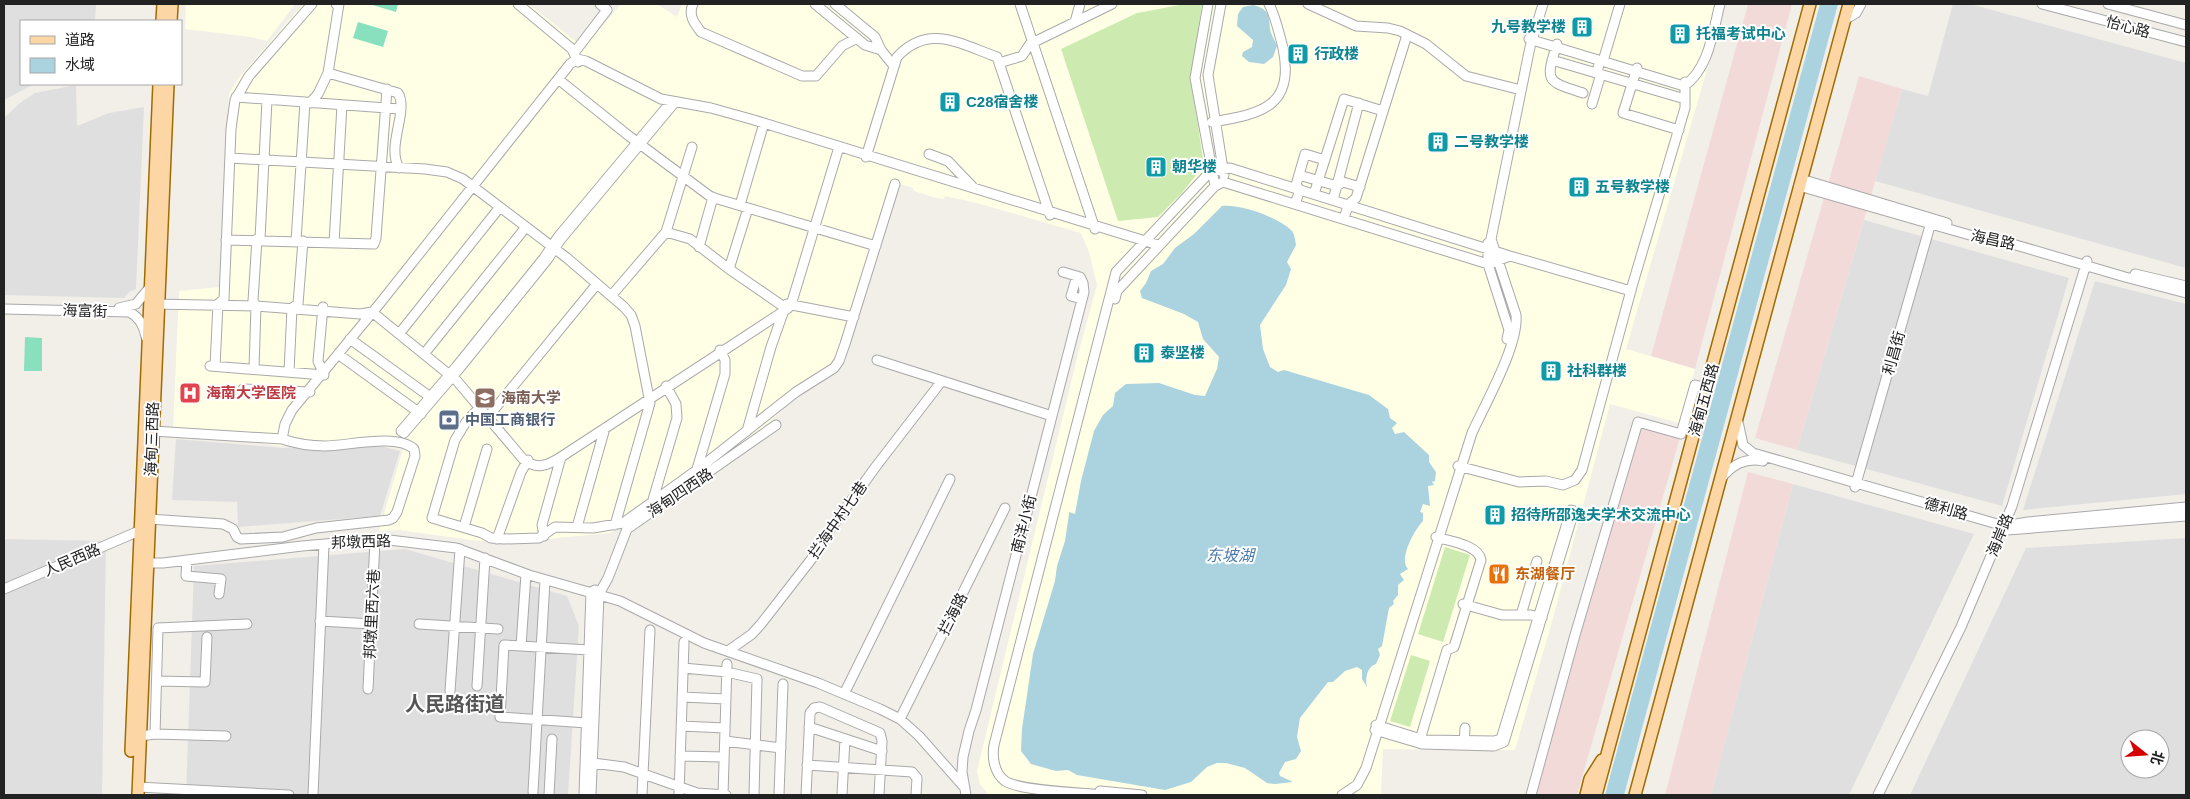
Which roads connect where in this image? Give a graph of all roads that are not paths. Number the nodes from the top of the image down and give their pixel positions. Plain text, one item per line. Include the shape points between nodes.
1 (163, 4) edge
2 (172, 4) edge
3 (312, 4) edge
4 (336, 4) edge
5 (518, 4) edge
6 (600, 4) edge
7 (693, 4) edge
8 (815, 4) edge
9 (835, 4) edge
10 (1018, 4) edge
11 (1086, 4) edge
12 (1101, 4) edge
13 (1112, 4) edge
14 (1208, 4) edge
15 (1221, 4) edge
16 (1269, 4) edge
17 (1308, 4) edge
18 (1541, 4) edge
19 (1622, 4) edge
20 (1719, 4) edge
21 (1810, 4) edge
22 (1849, 4) edge
23 (1861, 4) edge
24 (2042, 4) edge
25 (2108, 4) edge
26 (1079, 15) edge
27 (162, 20) edge
28 (171, 20) edge
29 (1844, 20) junction
30 (2186, 25) edge
31 (1407, 35) junction
32 (857, 38) junction
33 (1531, 38) junction
34 (1031, 42) junction
35 (2186, 42) edge
36 (1556, 45) junction
37 (881, 50) junction
38 (576, 58) junction
39 (1552, 60) junction
40 (1605, 60) junction
41 (999, 63) junction
42 (894, 66) junction
43 (1636, 70) junction
44 (328, 73) junction
45 (1597, 73) junction
46 (559, 80) junction
47 (1632, 83) junction
48 (1683, 84) junction
49 (159, 85) edge
50 (168, 85) edge
51 (387, 89) junction
52 (1520, 90) junction
53 (1583, 93) dead end
54 (236, 97) junction
55 (1683, 98) junction
56 (267, 100) junction
57 (307, 102) junction
58 (1359, 103) junction
59 (672, 104) junction
60 (1592, 104) dead end
61 (342, 105) junction
62 (385, 108) junction
63 (400, 109) junction
64 (1383, 111) junction
65 (1216, 122) junction
66 (1203, 124) junction
67 (764, 125) junction
68 (1677, 130) junction
69 (639, 143) junction
70 (692, 147) dead end
71 (837, 148) junction
72 (930, 154) dead end
73 (866, 156) junction
74 (230, 158) junction
75 (264, 160) junction
76 (1325, 160) junction
77 (301, 162) junction
78 (338, 164) junction
79 (381, 167) junction
80 (399, 168) junction
81 (1224, 168) junction
82 (1212, 171) junction
83 (1299, 175) junction
84 (683, 176) junction
85 (1319, 181) junction
86 (1800, 182) junction
87 (895, 184) dead end
88 (1219, 184) junction
89 (1336, 186) junction
90 (1360, 187) junction
91 (474, 188) junction
92 (976, 190) junction
93 (1300, 190) junction
94 (1314, 194) junction
95 (713, 198) junction
96 (1333, 200) junction
97 (1295, 204) junction
98 (1348, 204) junction
99 (744, 206) junction
100 (500, 207) junction
101 (1050, 213) junction
102 (1344, 219) junction
103 (1931, 221) junction
104 (526, 227) junction
105 (813, 227) junction
106 (1092, 227) junction
107 (666, 232) junction
108 (259, 239) junction
109 (226, 240) junction
110 (300, 241) junction
111 (334, 243) junction
112 (1144, 243) junction
113 (876, 246) junction
114 (698, 247) junction
115 (1157, 247) junction
116 (553, 248) junction
117 (1491, 248) junction
118 (1510, 256) junction
119 (1499, 260) junction
120 (1488, 264) junction
121 (2087, 264) junction
122 (729, 269) junction
123 (1063, 272) dead end
124 (597, 284) junction
125 (2186, 286) edge
126 (1629, 290) junction
127 (2186, 293) edge
128 (611, 296) junction
129 (151, 301) junction
130 (221, 302) junction
131 (254, 303) junction
132 (4, 305) edge
133 (295, 306) junction
134 (323, 308) junction
135 (787, 308) junction
136 (4, 309) edge
137 (375, 312) junction
138 (854, 317) junction
139 (400, 332) junction
140 (352, 338) junction
141 (147, 342) junction
142 (721, 351) junction
143 (425, 353) junction
144 (339, 355) junction
145 (877, 360) dead end
146 (1712, 368) junction
147 (254, 369) junction
148 (289, 372) junction
149 (322, 374) junction
150 (452, 375) junction
151 (941, 382) junction
152 (667, 387) junction
153 (243, 388) dead end
154 (309, 392) junction
155 (433, 396) junction
156 (650, 398) junction
157 (481, 406) junction
158 (489, 416) junction
159 (1052, 416) junction
160 (1738, 416) junction
161 (776, 425) dead end
162 (605, 427) junction
163 (153, 431) junction
164 (747, 431) junction
165 (283, 439) junction
166 (487, 449) dead end
167 (562, 456) junction
168 (527, 461) junction
169 (1460, 464) junction
170 (697, 470) junction
171 (950, 479) dead end
172 (1720, 481) junction
173 (1856, 486) junction
174 (652, 503) junction
175 (2186, 507) edge
176 (1005, 508) dead end
177 (2186, 516) edge
178 (149, 519) junction
179 (615, 525) junction
180 (577, 527) junction
181 (464, 528) junction
182 (2003, 528) junction
183 (139, 531) junction
184 (544, 536) junction
185 (497, 539) junction
186 (375, 540) junction
187 (1436, 540) junction
188 (324, 544) junction
189 (460, 549) junction
190 (485, 558) junction
191 (187, 560) junction
192 (1537, 560) dead end
193 (147, 563) junction
194 (526, 574) junction
195 (545, 580) junction
196 (4, 589) edge
197 (220, 594) dead end
198 (595, 594) junction
199 (1465, 604) junction
200 (1520, 615) junction
201 (1540, 618) junction
202 (320, 621) junction
203 (247, 624) dead end
204 (372, 624) junction
205 (419, 624) dead end
206 (454, 626) junction
207 (480, 628) junction
208 (498, 629) dead end
209 (650, 630) dead end
210 (207, 637) dead end
211 (684, 642) dead end
212 (521, 646) junction
213 (541, 647) junction
214 (589, 650) junction
215 (728, 651) junction
216 (683, 668) junction
217 (727, 668) junction
218 (157, 681) junction
219 (783, 684) dead end
220 (476, 686) dead end
221 (368, 689) dead end
222 (450, 691) dead end
223 (844, 694) junction
224 (682, 697) junction
225 (726, 699) junction
226 (900, 719) junction
227 (537, 720) junction
228 (587, 723) junction
229 (681, 726) junction
230 (809, 727) junction
231 (725, 728) junction
232 (1377, 728) junction
233 (1465, 728) dead end
234 (155, 734) junction
235 (140, 736) junction
236 (226, 736) dead end
237 (552, 739) dead end
238 (845, 739) junction
239 (1417, 740) junction
240 (725, 741) junction
241 (1650, 741) junction
242 (1464, 743) junction
243 (755, 745) junction
244 (781, 748) junction
245 (1608, 750) junction
246 (882, 751) junction
247 (680, 756) junction
248 (724, 757) junction
249 (593, 763) junction
250 (807, 765) junction
251 (844, 767) junction
252 (881, 769) junction
253 (643, 774) junction
254 (550, 791) edge
255 (135, 792) edge
256 (679, 792) edge
257 (966, 792) edge
258 (265, 794) edge
259 (289, 795) edge
260 (313, 795) edge
261 (584, 795) edge
262 (591, 795) edge
263 (642, 795) edge
264 (724, 795) edge
265 (754, 795) edge
266 (779, 795) edge
267 (806, 795) edge
268 (842, 795) edge
269 (880, 795) edge
270 (916, 795) edge
271 (1106, 795) edge
272 (1142, 795) edge
273 (1338, 795) edge
274 (1342, 795) edge
275 (1532, 795) edge
276 (1586, 795) edge
277 (1596, 795) edge
278 (1635, 795) edge
279 (1641, 795) edge
280 (1878, 795) edge

1 - 27 main road
2 - 28 main road
3 - 54 street via 249,76
4 - 44 street via 339,4
5 - 38 street
6 - 38 street via 607,10
7 - 32 street via 692,19 701,32 802,76 816,76 842,46
8 - 32 street
9 - 37 street via 875,37
10 - 34 street
11 - 26 street
12 - 26 street
13 - 26 street
14 - 66 street via 1196,74
15 - 65 street via 1208,75
16 - 65 street via 1286,63 1284,86 1276,100 1264,109
17 - 31 street via 1356,26 1388,28
18 - 33 street
19 - 40 street
20 - 48 street via 1700,60
21 - 146 main road, 海甸五西路
22 - 29 main road
23 - 29 street via 1856,13
24 - 35 street, 怡心路
25 - 30 street, 怡心路
26 - 34 street
29 - 86 main road
31 - 52 street via 1426,44 1466,76
31 - 64 street
32 - 37 street via 865,45
33 - 36 street
33 - 52 street
34 - 41 street via 1022,56
34 - 106 street
36 - 39 street
36 - 40 street
37 - 42 street
38 - 46 street
38 - 59 street
39 - 45 street
39 - 53 street via 1549,71 1553,82
40 - 43 street
40 - 45 street via 1599,64
41 - 42 street via 997,57 941,38 928,38 906,48
41 - 101 street
42 - 73 street
43 - 47 street
43 - 48 street
44 - 51 street
44 - 57 street via 318,94
45 - 47 street
45 - 60 street via 1600,77
46 - 69 street
46 - 91 street
47 - 55 street
47 - 68 street via 1623,113
48 - 55 street
49 - 129 main road, 海甸三西路
50 - 129 main road, 海甸三西路
51 - 62 street
51 - 63 street via 399,95
52 - 117 street
54 - 56 street
54 - 74 street
55 - 68 street
56 - 57 street
56 - 75 street
57 - 61 street
57 - 77 street
58 - 64 street
58 - 76 street via 1344,99
58 - 89 street
59 - 67 street via 711,108
59 - 69 street
61 - 62 street
61 - 78 street
62 - 63 street
62 - 79 street
63 - 80 street via 394,156
64 - 90 street
65 - 66 street
65 - 81 street
66 - 82 street
67 - 71 street
67 - 99 street
68 - 126 street
69 - 84 street
69 - 116 street
70 - 84 street
71 - 73 street
71 - 105 street
72 - 92 street via 948,160
73 - 92 street
74 - 75 street
74 - 109 street
75 - 77 street
75 - 108 street
76 - 83 street via 1305,154
76 - 85 street
77 - 78 street
77 - 110 street
78 - 79 street
78 - 111 street
79 - 80 street
79 - 111 street via 376,241 370,245
80 - 91 street via 447,172
81 - 82 street
81 - 88 street
81 - 93 street
82 - 88 street
82 - 112 street
83 - 85 street
83 - 93 street via 1296,185
84 - 95 street
84 - 107 street
85 - 89 street
85 - 94 street
86 - 103 street, 海昌路
86 - 160 main road
87 - 113 street
88 - 97 street
88 - 115 street
89 - 90 street via 1343,182
89 - 96 street
90 - 98 street via 1356,198
91 - 100 street
91 - 137 street
92 - 101 street
93 - 94 street
93 - 97 street
94 - 96 street
95 - 99 street
95 - 114 street
96 - 98 street
97 - 102 street
98 - 102 street
98 - 117 street
99 - 105 street
99 - 122 street
100 - 104 street
100 - 139 street
101 - 106 street
102 - 120 street
103 - 121 street, 海昌路
103 - 173 street, 利昌街
104 - 116 street
104 - 143 street
105 - 113 street
105 - 135 street
106 - 112 street
107 - 114 street via 690,239
107 - 128 street
108 - 109 street
108 - 110 street
108 - 131 street
109 - 130 street
110 - 111 street
110 - 133 street
112 - 115 street
112 - 271 street via 1116,272 993,751 998,773 1008,782 1024,787
113 - 138 street
114 - 122 street
115 - 272 street via 1117,291 997,752 1004,774 1018,782
116 - 124 street
116 - 150 street
117 - 118 street
117 - 119 street
117 - 120 street
118 - 119 street
118 - 126 street
119 - 120 street
119 - 169 street via 1516,315 1516,328 1500,376
120 - 169 street via 1509,332 1496,374 1471,426
121 - 125 street, 海昌路
121 - 127 street, 海昌路
121 - 182 street, 海岸路
122 - 135 street
123 - 159 street, 南洋小街 via 1077,276 1084,283
124 - 128 street
124 - 158 street
126 - 169 street via 1585,463 1575,480 1564,485 1546,480 1519,482
128 - 156 street via 634,320
129 - 130 street
129 - 132 street, 海富街 via 122,308
129 - 141 main road, 海甸三西路
129 - 163 main road, 海甸三西路
130 - 131 street
130 - 147 street via 213,366
131 - 133 street
131 - 147 street
133 - 134 street
133 - 148 street
134 - 137 street
134 - 149 street via 318,359
135 - 138 street
135 - 142 street
135 - 164 street via 771,347
136 - 141 street, 海富街 via 129,312 141,321
137 - 139 street
137 - 140 street
138 - 164 street via 834,368 796,392
139 - 143 street
140 - 144 street
140 - 155 street
141 - 183 main road, 海甸三西路
142 - 152 street
142 - 170 street via 726,374
143 - 150 street
144 - 149 street
144 - 155 street via 419,413
145 - 151 street
146 - 245 main road, 海甸五西路
146 - 275 street via 1703,387 1695,385 1681,434 1638,422
147 - 148 street
148 - 149 street
149 - 154 street
150 - 155 street
150 - 157 street
151 - 159 street
151 - 215 street, 拦海中村七巷 via 865,480 817,552 767,617 752,634
152 - 156 street
152 - 174 street via 676,404 677,418
153 - 154 street
154 - 165 street via 288,416
156 - 162 street
156 - 179 street
157 - 158 street
157 - 181 street via 455,440 432,518
158 - 168 street
159 - 257 street, 南洋小街 via 979,701 968,731 962,772
160 - 172 main road
160 - 173 street, 德利路 via 1741,441 1749,452
161 - 198 street, 海甸四西路 via 627,529 608,578
162 - 167 street
162 - 180 street
163 - 165 street
163 - 178 main road, 海甸三西路
164 - 170 street
165 - 178 street via 301,445 377,441 410,445 415,456 393,518 316,528 283,538 241,539 233,529 223,524
166 - 181 street
167 - 168 street via 545,463
167 - 184 street via 542,525
168 - 185 street
169 - 187 street
170 - 174 street
171 - 223 street
172 - 173 street, 德利路 via 1738,463 1755,459
172 - 241 main road
173 - 182 street, 德利路
174 - 179 street
175 - 182 street, 德利路 via 2028,522
176 - 226 street, 拦海路
177 - 182 street, 德利路
178 - 193 main road, 海甸三西路
179 - 180 street
180 - 184 street via 552,528
181 - 185 street
182 - 280 street, 海岸路 via 1961,627
183 - 196 street, 人民西路
183 - 255 main road, 海甸三西路
184 - 185 street
186 - 188 street, 邦墩西路
186 - 189 street, 邦墩西路
186 - 204 street, 邦墩里西六巷
187 - 199 street via 1476,556
187 - 232 street
188 - 191 street, 邦墩西路
188 - 202 street
189 - 190 street, 邦墩西路
189 - 206 street
190 - 194 street, 邦墩西路
190 - 207 street
191 - 193 street, 邦墩西路
191 - 197 street via 186,576 221,579
192 - 200 street
193 - 235 main road, 海甸三西路
194 - 195 street, 邦墩西路
194 - 212 street
195 - 198 street, 邦墩西路
195 - 213 street
198 - 214 street
198 - 215 street, 南洋小街 via 620,600 680,632
198 - 249 street
199 - 200 street via 1502,615
199 - 239 street via 1454,647 1447,650
200 - 201 street
201 - 201 street via 1574,510 1571,510
201 - 242 street via 1505,740 1496,746
202 - 204 street
202 - 260 street
203 - 218 street via 158,628
204 - 221 street, 邦墩里西六巷
205 - 206 street
206 - 207 street
206 - 222 street
207 - 208 street
207 - 220 street
209 - 253 street
210 - 218 street via 205,682
211 - 216 street
212 - 213 street
212 - 227 street via 504,644 500,718
213 - 214 street
213 - 227 street
214 - 228 street
215 - 223 street, 南洋小街
216 - 217 street
216 - 224 street
217 - 225 street
217 - 243 street via 757,678
218 - 234 street
219 - 244 street
223 - 226 street, 南洋小街
224 - 225 street
224 - 229 street
225 - 231 street
226 - 257 street, 南洋小街 via 919,736
227 - 228 street
227 - 254 street via 533,789
228 - 261 street
229 - 231 street
229 - 247 street
230 - 238 street
230 - 246 street via 810,712 820,707 877,730 882,736
230 - 250 street
231 - 240 street
232 - 239 street
232 - 273 street via 1358,779
232 - 274 street via 1360,780
233 - 242 street
234 - 235 street
234 - 236 street
235 - 255 main road, 海甸三西路
237 - 254 street
238 - 246 street
238 - 251 street
239 - 242 street
240 - 243 street
240 - 248 street
241 - 278 main road
241 - 279 main road
243 - 244 street
243 - 265 street
244 - 266 street
245 - 276 main road via 1590,779
245 - 277 main road, 海甸五西路
246 - 252 street
247 - 248 street
247 - 256 street
248 - 264 street
249 - 253 street via 624,767
249 - 262 street
250 - 251 street
250 - 267 street
251 - 252 street
251 - 268 street
252 - 269 street
252 - 270 street via 915,774
253 - 256 street
253 - 263 street
255 - 258 street
256 - 264 street
258 - 259 street

